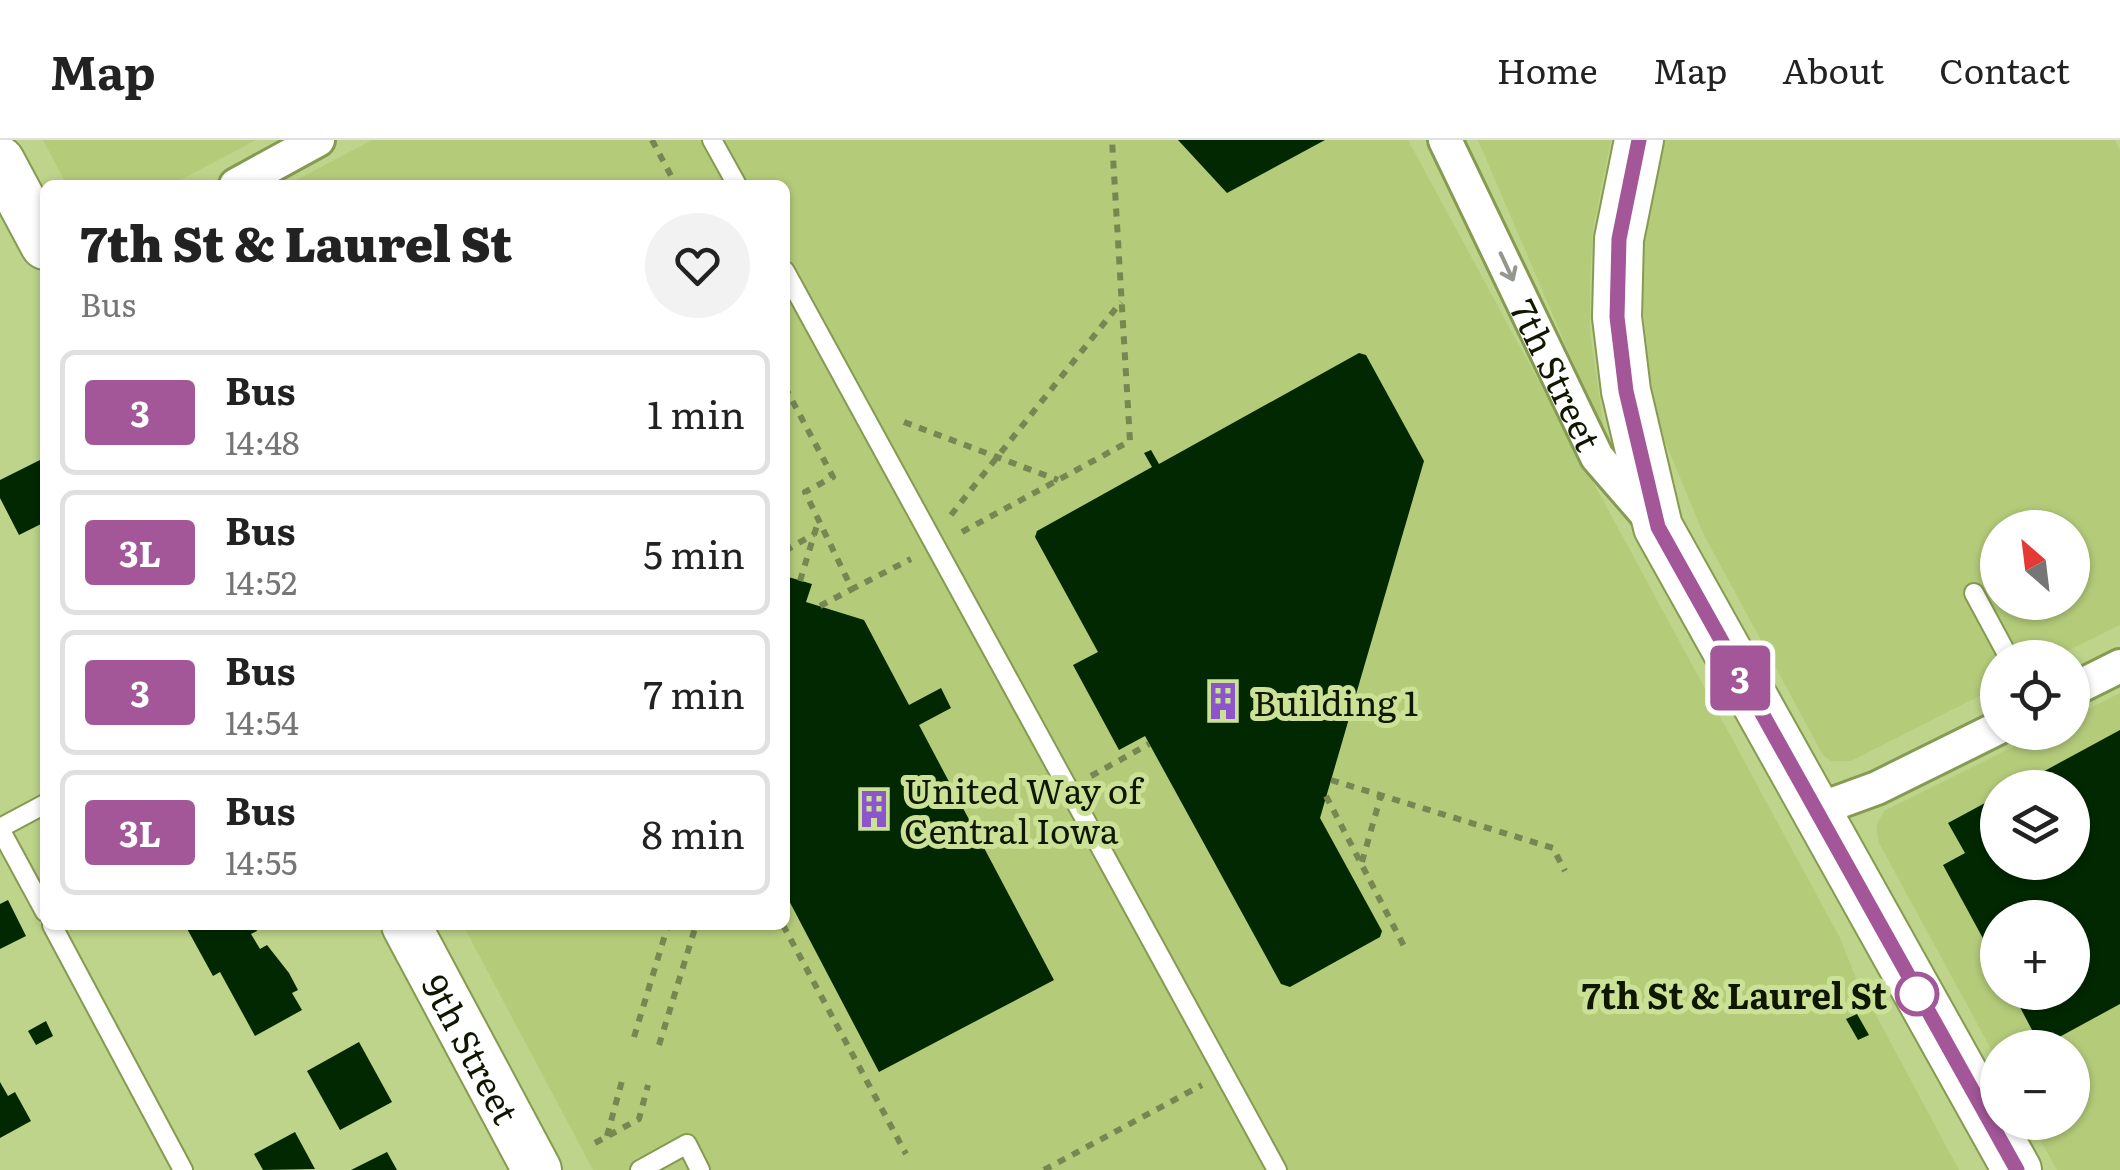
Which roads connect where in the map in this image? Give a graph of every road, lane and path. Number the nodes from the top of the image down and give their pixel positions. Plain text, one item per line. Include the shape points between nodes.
1 (318, 140) edge
2 (652, 140) edge
3 (712, 140) edge
4 (1112, 140) edge
5 (1444, 140) edge
6 (1640, 140) edge
7 (0, 161) edge
8 (245, 180) edge
9 (673, 180) edge
10 (734, 180) edge
11 (40, 236) edge
12 (790, 280) edge
13 (1122, 301) junction
14 (790, 396) edge
15 (860, 406) junction
16 (998, 457) junction
17 (1058, 480) junction
18 (819, 521) junction
19 (1658, 527) junction
20 (815, 534) junction
21 (935, 542) junction
22 (790, 547) edge
23 (800, 581) dead end
24 (852, 589) junction
25 (1974, 593) dead end
26 (820, 606) dead end
27 (1999, 640) edge
28 (2120, 666) edge
29 (2090, 681) edge
30 (1980, 737) edge
31 (1149, 744) dead end
32 (1330, 780) dead end
33 (1068, 789) junction
34 (1326, 796) dead end
35 (1381, 796) junction
36 (40, 807) edge
37 (1814, 812) junction
38 (0, 829) edge
39 (1362, 864) junction
40 (1566, 871) dead end
41 (40, 903) edge
42 (55, 930) edge
43 (409, 930) edge
44 (666, 930) edge
45 (694, 930) edge
46 (786, 930) edge
47 (1406, 950) dead end
48 (634, 1037) dead end
49 (658, 1044) dead end
50 (1222, 1074) junction
51 (623, 1077) dead end
52 (648, 1084) dead end
53 (607, 1136) junction
54 (595, 1143) dead end
55 (906, 1154) dead end
56 (183, 1170) edge
57 (538, 1170) edge
58 (640, 1170) edge
59 (700, 1170) edge
60 (1044, 1170) edge
61 (1277, 1170) edge
62 (2017, 1170) edge

1 - 8 street
2 - 9 path
3 - 10 lane
4 - 13 path
5 -> 19 street, 7th Street via 1597,457
6 - 19 main road via 1619,239 1617,317 1626,391
7 - 11 main road
12 - 15 lane
13 - 16 path
13 - 17 path via 1130,441
14 - 18 path via 833,477 804,492
15 - 16 path
15 - 21 lane
16 - 17 path
16 - 21 path
17 - 21 path
18 - 20 path
18 - 24 path
19 - 37 main road, 7th Street
20 - 22 path
20 - 23 path
21 - 24 path
21 - 33 lane
24 - 26 path
25 - 27 lane
28 - 29 street
30 - 37 street
31 - 33 path
32 - 35 path
33 - 50 lane
34 - 39 path
35 - 39 path
35 - 40 path via 1553,848
36 - 38 lane
37 - 62 main road, 7th Street
38 - 41 lane
39 - 47 path
42 - 56 lane
43 - 57 main road, 9th Street
44 - 48 path
45 - 49 path
46 - 55 path
50 - 60 path
50 - 61 lane
51 - 53 path
52 - 53 path via 639,1119
53 - 54 path
58 - 59 lane via 687,1144

